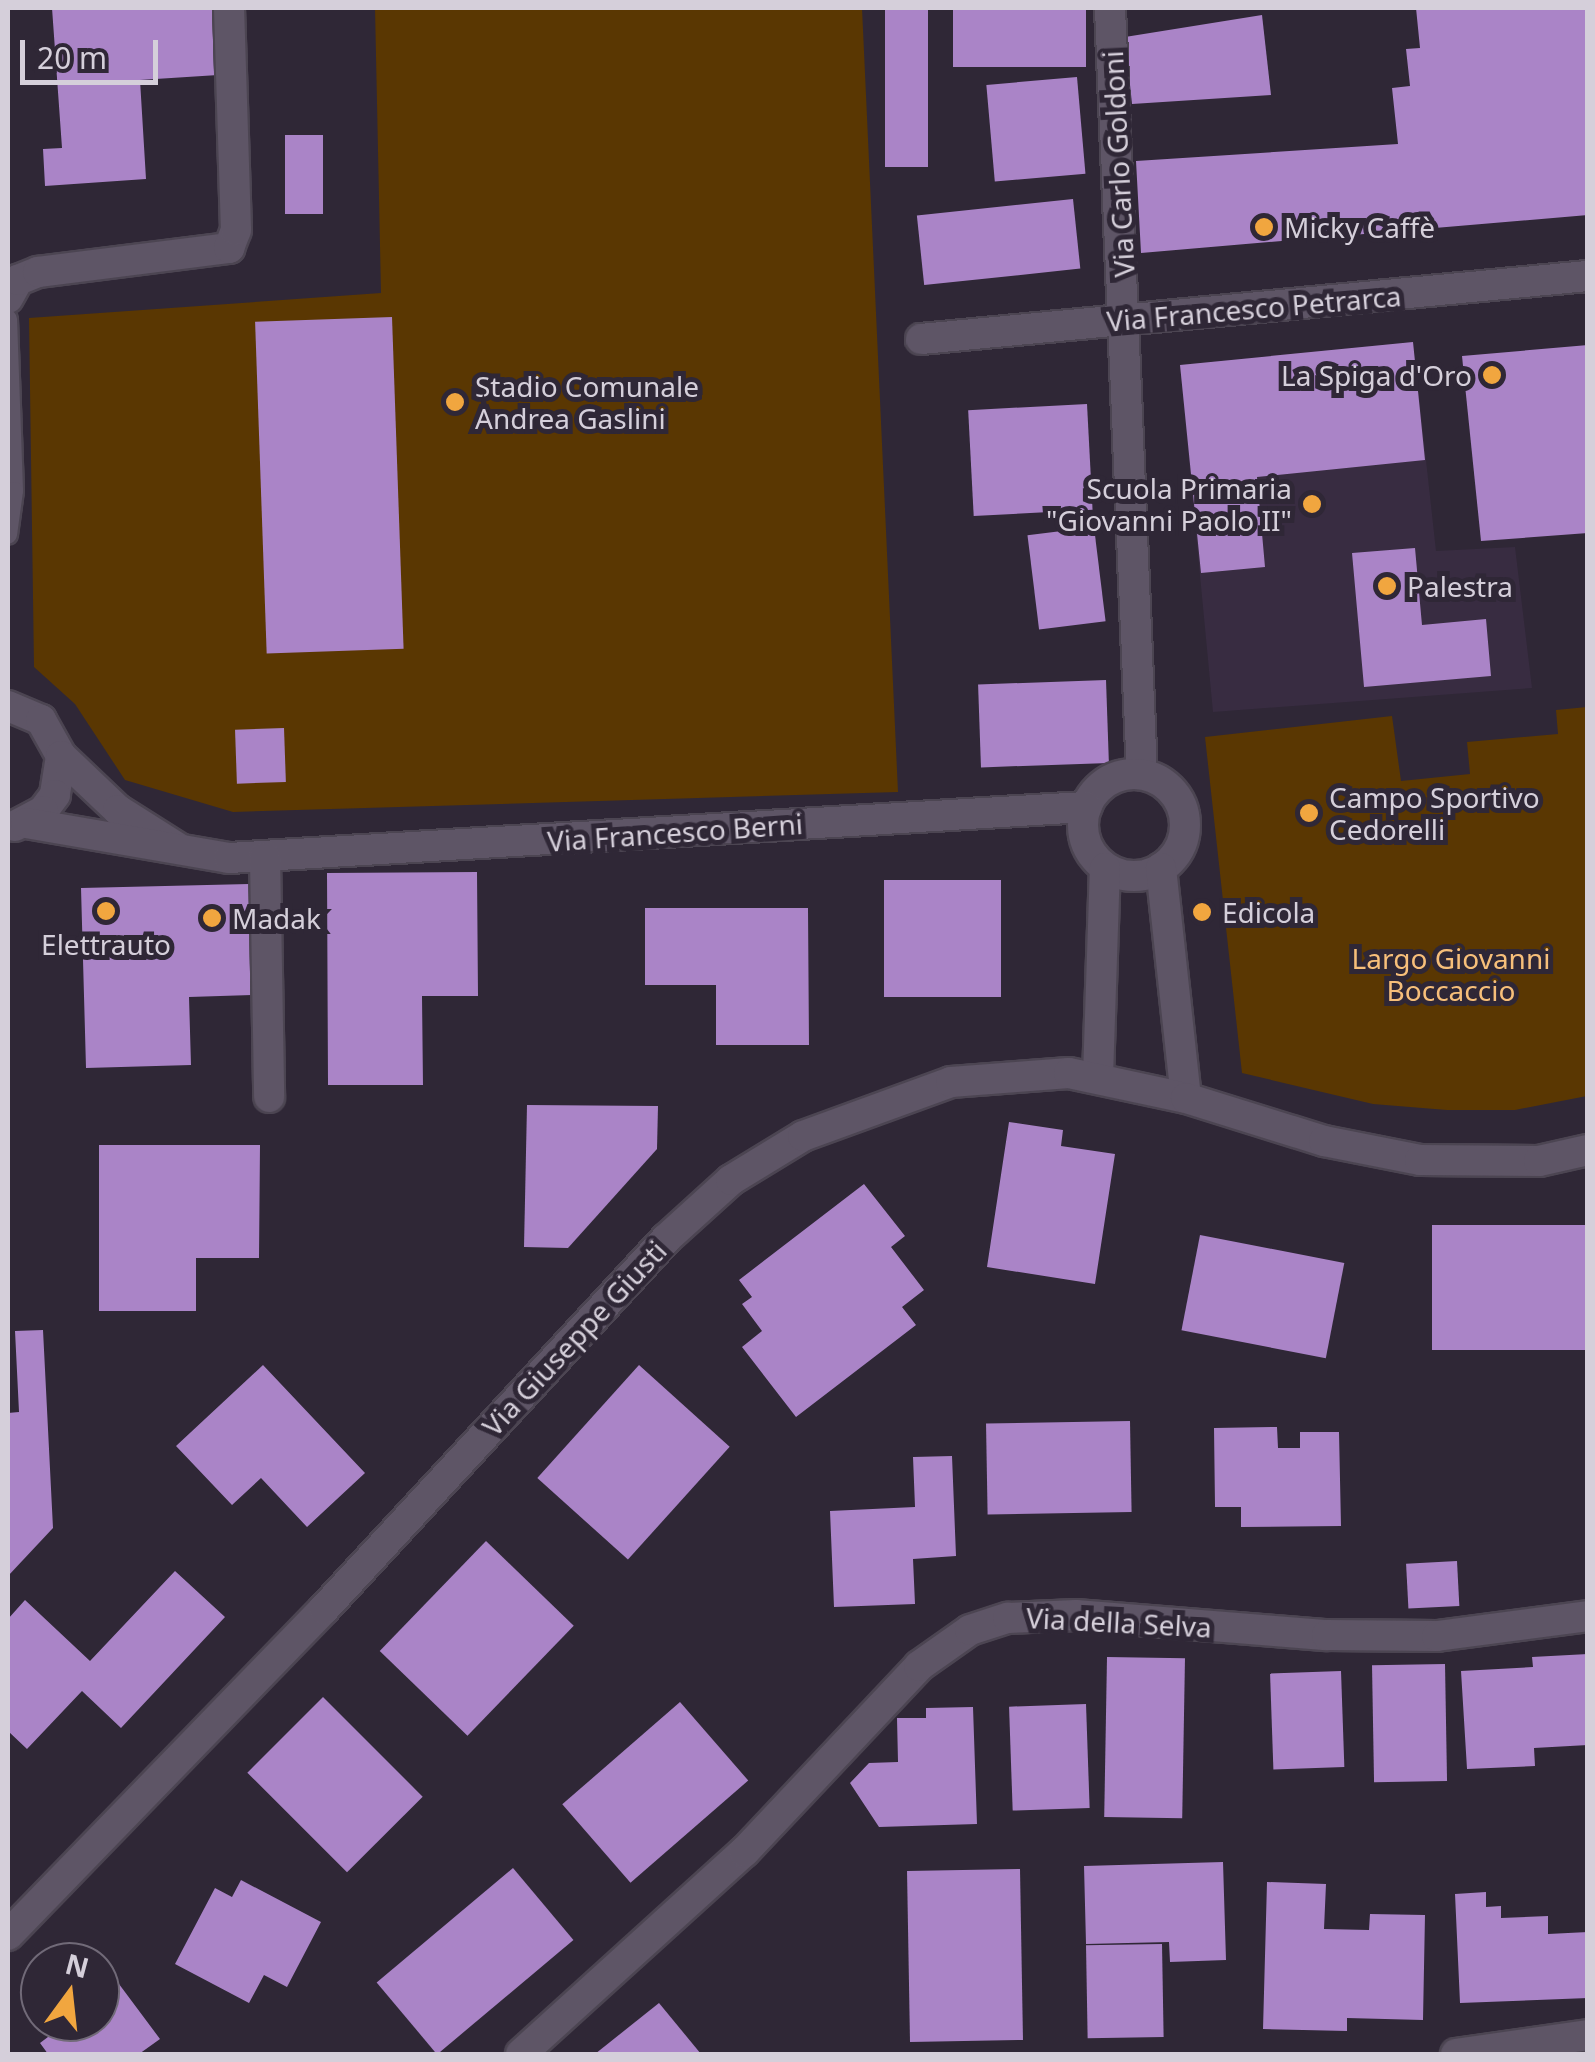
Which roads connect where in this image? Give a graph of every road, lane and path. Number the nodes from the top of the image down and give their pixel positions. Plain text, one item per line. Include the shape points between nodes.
1 (229, 8) edge
2 (1110, 8) edge
3 (1588, 276) edge
4 (8, 298) edge
5 (8, 319) edge
6 (1126, 320) junction
7 (921, 339) dead end
8 (8, 535) edge
9 (8, 706) edge
10 (61, 756) junction
11 (1142, 774) junction
12 (1086, 806) junction
13 (17, 825) edge
14 (194, 856) junction
15 (265, 857) junction
16 (1105, 868) junction
17 (1161, 868) junction
18 (1098, 1077) junction
19 (269, 1097) dead end
20 (1186, 1098) junction
21 (1588, 1150) edge
22 (1588, 1616) edge
23 (8, 1935) edge
24 (1588, 2035) edge
25 (521, 2054) edge
26 (1456, 2054) edge

1 - 4 street via 236,230 229,248 38,272 18,280
2 - 6 street, Via Carlo Goldoni
3 - 6 street, Via Francesco Petrarca
5 - 8 lane via 14,491
6 - 7 street, Via Francesco Petrarca
6 - 11 street
9 - 10 street via 41,720
10 - 13 street, Via Francesco Berni via 55,795
10 - 14 street via 118,810
11 - 12 street via 1108,781
11 - 17 street via 1158,780 1182,806 1183,840
12 - 15 street, Via Francesco Berni
12 - 16 street via 1085,840
13 - 14 street, Via Francesco Berni
14 - 15 street, Via Francesco Berni
15 - 19 street
16 - 17 street via 1134,876
16 - 18 street
17 - 20 street
18 - 20 street, Via Giuseppe Giusti
18 - 23 street, Via Giuseppe Giusti via 998,1074 902,1096 803,1136 731,1180 654,1252 324,1609
20 - 21 street via 1324,1142 1420,1160 1539,1161
22 - 25 street, Via della Selva via 1437,1636 1327,1635 1076,1615 1008,1618 970,1630 919,1666 744,1852
24 - 26 street

